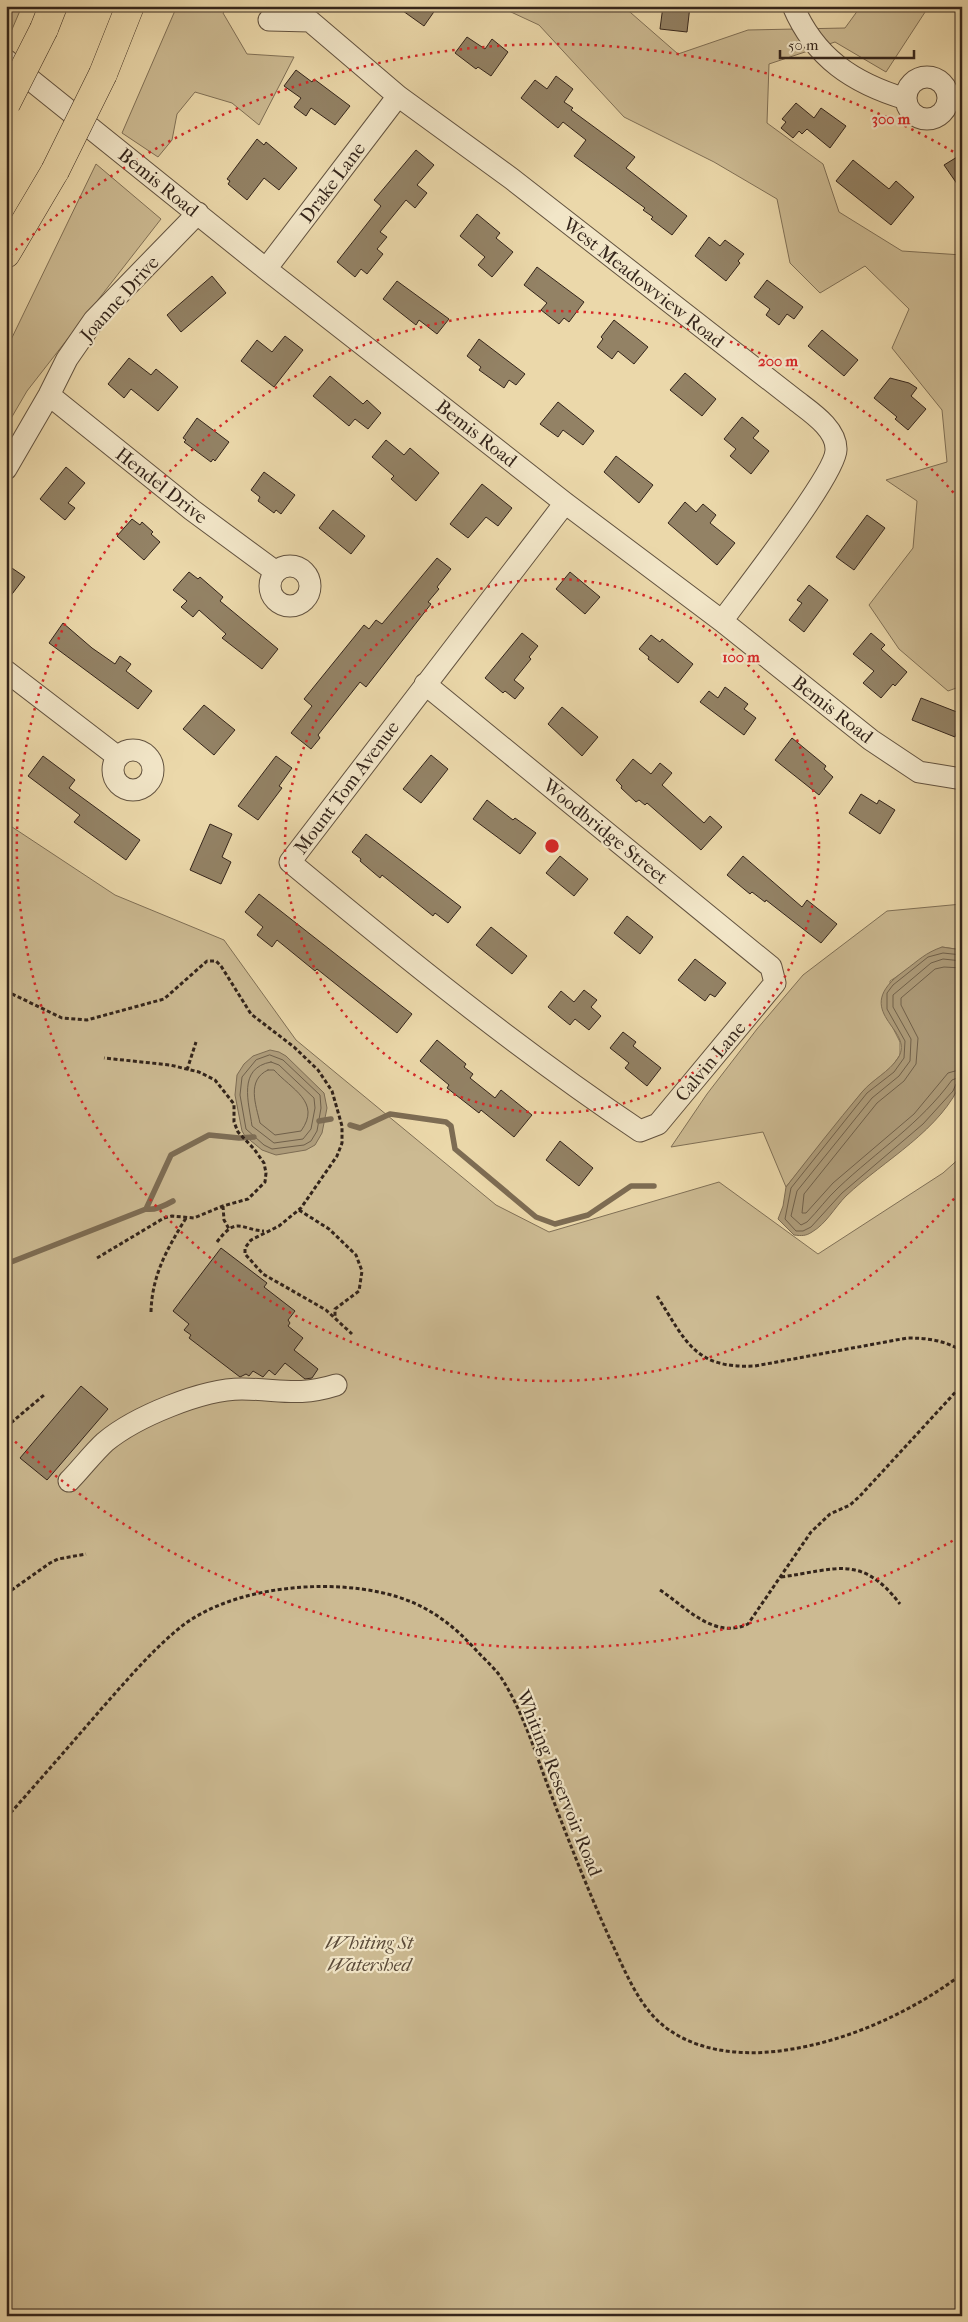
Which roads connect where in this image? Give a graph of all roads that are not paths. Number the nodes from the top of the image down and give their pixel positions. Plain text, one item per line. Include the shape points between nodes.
1 (130, 6) edge
2 (793, 6) edge
3 (48, 18) edge
4 (269, 20) dead end
5 (6, 60) edge
6 (398, 96) junction
7 (906, 99) dead end
8 (6, 104) edge
9 (198, 213) junction
10 (6, 254) edge
11 (266, 269) junction
12 (49, 396) junction
13 (6, 469) edge
14 (565, 503) junction
15 (276, 572) dead end
16 (722, 621) junction
17 (6, 671) edge
18 (425, 684) junction
19 (118, 757) dead end
20 (962, 779) edge
21 (772, 986) joint
22 (643, 1130) joint
23 (336, 1385) dead end
24 (69, 1481) dead end

1 - 10 highway, bridge via 103,74 55,171
2 - 7 street via 799,21 824,56 874,89
3 - 8 highway, bridge
4 - 6 street, West Meadowview Road via 310,22
5 - 9 street, Bemis Road
6 - 11 street, Drake Lane
6 - 16 street, West Meadowview Road via 512,178 819,419 833,436 836,451 821,484
9 - 11 street, Bemis Road
9 - 12 street, Joanne Drive via 94,320 67,359
11 - 14 street, Bemis Road
12 - 13 street, Joanne Drive
12 - 15 street, Hendel Drive
14 - 16 street, Bemis Road
14 - 18 street, Mount Tom Avenue
16 - 20 street, Bemis Road via 871,740 920,772
17 - 19 street
18 - 21 street, Woodbridge Street via 771,967 775,983
18 - 22 street, Mount Tom Avenue via 290,862 409,960 573,1086
21 - 22 street, Calvin Lane via 658,1124
23 - 24 street via 301,1393 240,1389 167,1407 105,1442

